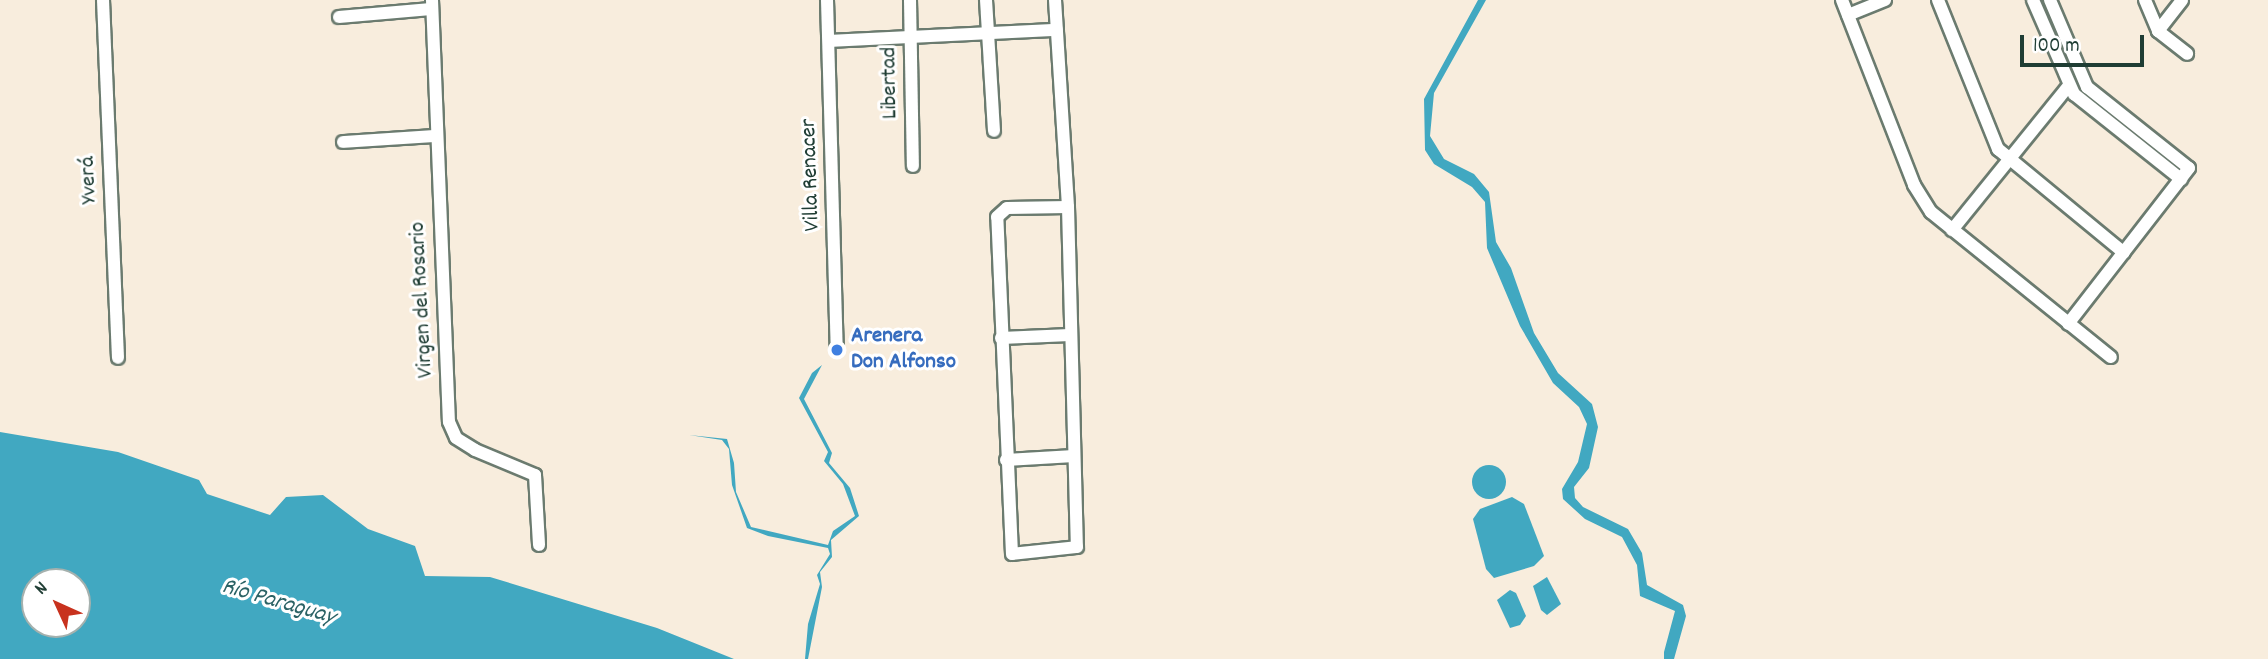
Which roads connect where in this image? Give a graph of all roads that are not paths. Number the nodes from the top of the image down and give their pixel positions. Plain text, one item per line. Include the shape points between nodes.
1 (103, 0) edge
2 (827, 0) edge
3 (910, 0) edge
4 (986, 0) edge
5 (1055, 0) edge
6 (1842, 0) edge
7 (1885, 0) edge
8 (1938, 0) edge
9 (2033, 0) edge
10 (2050, 0) edge
11 (2146, 0) edge
12 (2182, 0) edge
13 (431, 4) edge
14 (1848, 15) junction
15 (340, 17) dead end
16 (1057, 30) junction
17 (2158, 31) junction
18 (988, 33) junction
19 (911, 37) junction
20 (829, 41) junction
21 (2187, 54) dead end
22 (2068, 87) junction
23 (994, 131) dead end
24 (436, 136) junction
25 (343, 142) dead end
26 (2008, 161) junction
27 (913, 166) dead end
28 (2181, 179) junction
29 (1068, 207) junction
30 (1952, 230) junction
31 (2124, 253) junction
32 (2068, 324) junction
33 (1070, 335) junction
34 (1001, 338) junction
35 (837, 349) dead end
36 (2111, 357) dead end
37 (118, 358) dead end
38 (1074, 456) junction
39 (1006, 460) junction
40 (538, 545) dead end

1 - 37 street, Yverá
2 - 20 street, Villa Renacer
3 - 19 street, Libertad
4 - 18 street
5 - 16 street
6 - 14 street
7 - 14 street
8 - 26 street via 1991,133
9 - 22 street
10 - 28 street via 2087,87 2189,168
11 - 17 street
12 - 17 street
13 - 15 street
13 - 24 street, Virgen del Rosario
14 - 30 street via 1914,185 1931,212
16 - 18 street
16 - 29 street
17 - 21 street
18 - 19 street
18 - 23 street
19 - 20 street
19 - 27 street, Libertad
20 - 35 street, Villa Renacer
22 - 26 street
22 - 28 street
24 - 25 street
24 - 40 street, Virgen del Rosario via 451,429 475,450 531,470
26 - 30 street
26 - 31 street
28 - 31 street
29 - 33 street
29 - 34 street via 1007,208 997,217
30 - 32 street
31 - 32 street
32 - 36 street
33 - 34 street
33 - 38 street
34 - 39 street
38 - 39 street
38 - 39 street via 1076,549 1013,554

